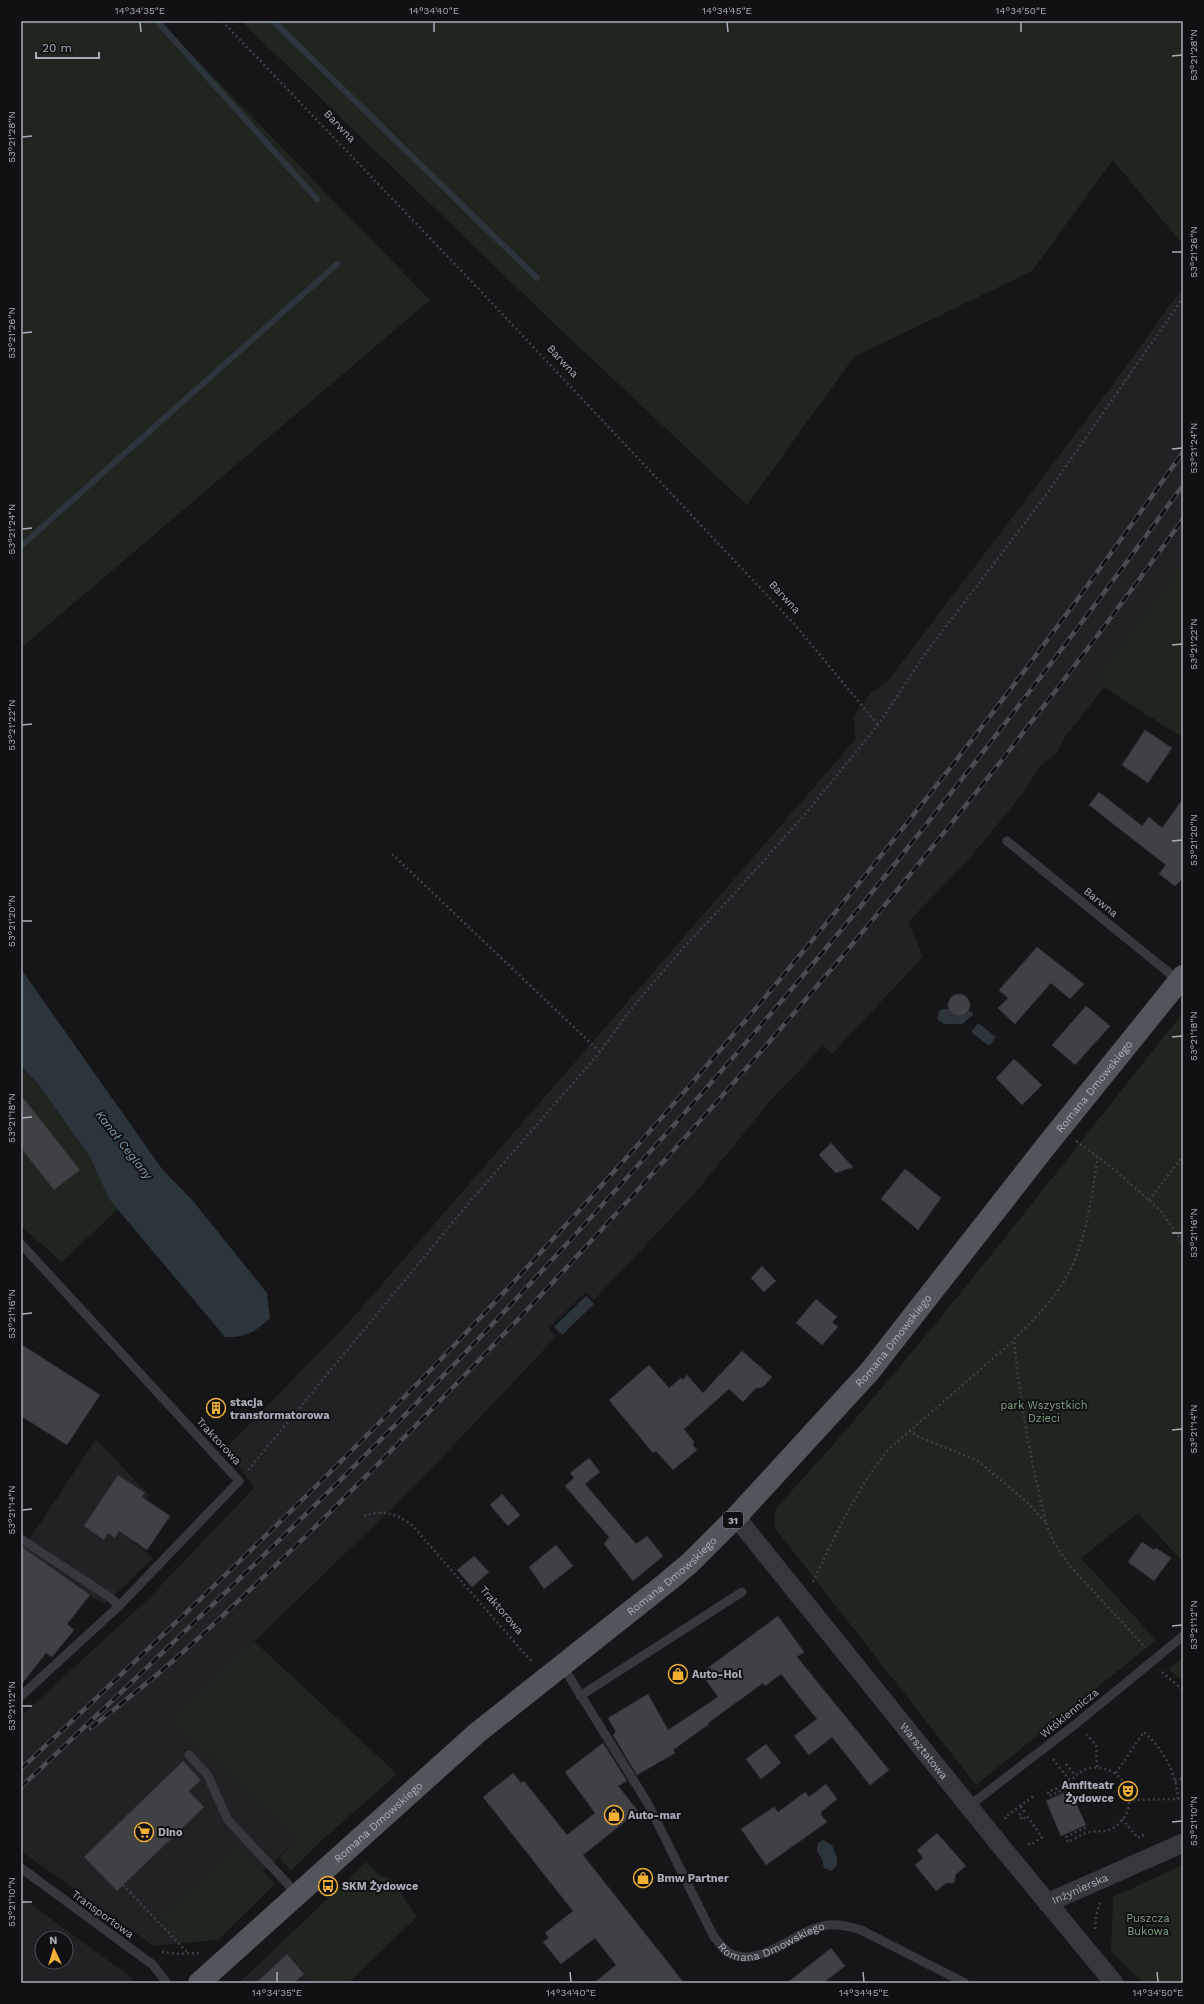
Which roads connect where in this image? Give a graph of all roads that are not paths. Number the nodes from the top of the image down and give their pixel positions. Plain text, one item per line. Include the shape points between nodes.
1 (1007, 841) dead end
2 (1181, 979) edge
3 (21, 1244) edge
4 (736, 1517) junction
5 (21, 1539) edge
6 (742, 1592) dead end
7 (118, 1606) junction
8 (1183, 1636) edge
9 (554, 1671) junction
10 (21, 1696) edge
11 (580, 1696) junction
12 (189, 1755) dead end
13 (969, 1806) junction
14 (1183, 1844) edge
15 (21, 1868) edge
16 (297, 1894) junction
17 (1047, 1903) junction
18 (167, 1983) edge
19 (199, 1983) edge
20 (966, 1983) edge
21 (1114, 1983) edge

1 - 2 lane, Barwna
2 - 4 main road, Romana Dmowskiego / 31 via 870,1371
3 - 7 lane, Traktorowa via 240,1481
4 - 9 main road, Romana Dmowskiego / 31 via 691,1562
4 - 13 street, Warsztatowa
5 - 7 lane via 111,1598
6 - 11 lane
7 - 10 lane, Traktorowa
8 - 13 lane, Włókiennicza via 1077,1723
9 - 11 lane, Romana Dmowskiego
9 - 16 main road, Romana Dmowskiego / 31 via 477,1733
11 - 20 lane, Romana Dmowskiego via 640,1789 714,1936 725,1950 733,1955 752,1956 828,1925 846,1926 861,1930
12 - 16 lane via 207,1774 228,1820
13 - 17 street, Warsztatowa
14 - 17 street, Inżynierska
15 - 18 lane, Transportowa via 153,1965
16 - 19 main road, Romana Dmowskiego / 31
17 - 21 street, Warsztatowa

